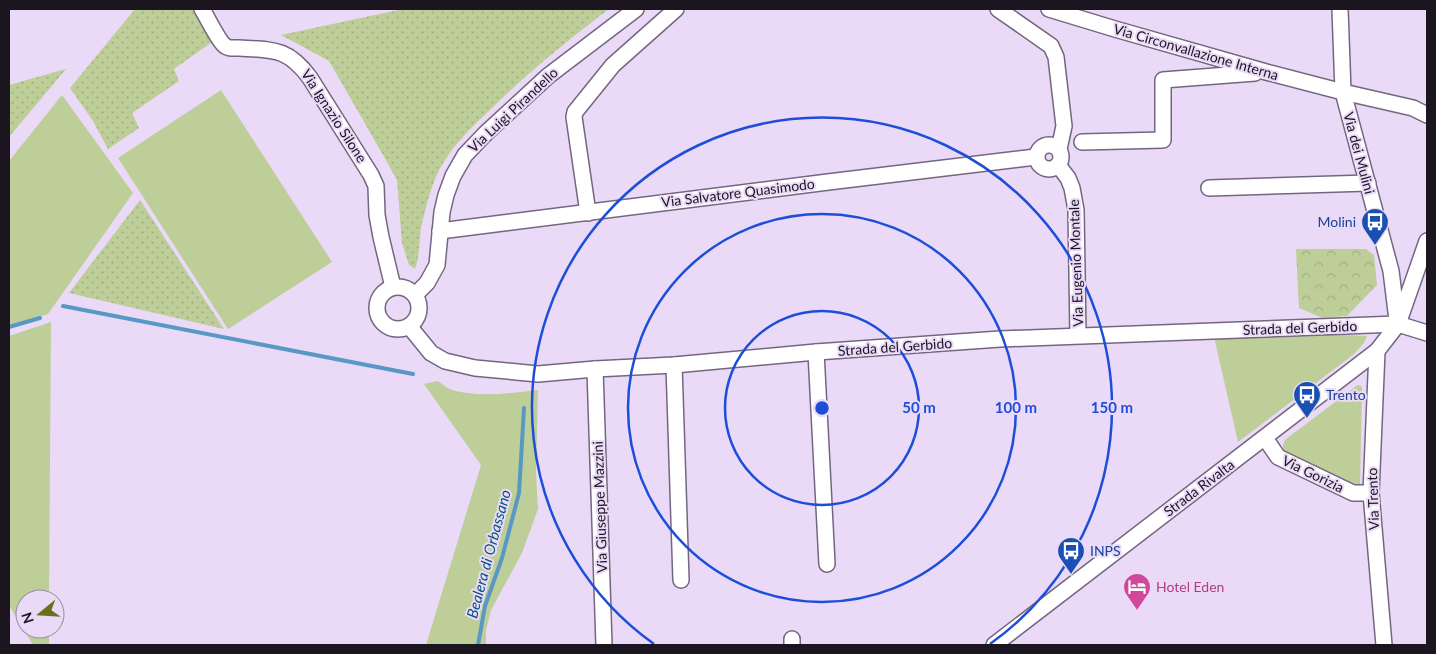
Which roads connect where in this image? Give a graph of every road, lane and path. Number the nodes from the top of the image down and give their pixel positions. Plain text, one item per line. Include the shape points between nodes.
1 (202, 9) edge
2 (636, 9) edge
3 (676, 9) edge
4 (998, 9) edge
5 (1050, 9) edge
6 (1340, 9) edge
7 (1266, 72) junction
8 (1343, 92) junction
9 (1420, 107) edge
10 (1427, 115) edge
11 (1082, 142) dead end
12 (1059, 149) junction
13 (1036, 157) junction
14 (1058, 165) junction
15 (1368, 183) junction
16 (1209, 188) dead end
17 (588, 212) junction
18 (440, 231) junction
19 (1427, 241) edge
20 (393, 287) junction
21 (415, 295) junction
22 (1398, 324) junction
23 (409, 326) junction
24 (1427, 333) edge
25 (1078, 335) junction
26 (816, 352) junction
27 (1376, 352) junction
28 (674, 365) junction
29 (595, 369) junction
30 (1265, 438) junction
31 (1371, 492) junction
32 (827, 564) dead end
33 (681, 580) dead end
34 (604, 645) edge
35 (994, 645) edge
36 (1384, 645) edge

1 - 20 street, Via Ignazio Silone via 224,45 286,54 300,64 310,78 376,186 377,215
2 - 18 street, Via Luigi Pirandello via 548,76 465,155 446,195
3 - 17 street via 613,65 575,112
4 - 12 street via 1054,51 1064,126
5 - 7 street, Via Circonvallazione Interna
6 - 8 street, Via dei Mulini
7 - 8 street, Via Circonvallazione Interna
7 - 11 street via 1163,80 1163,140
8 - 9 street, Via Circonvallazione Interna
8 - 15 street, Via dei Mulini
9 - 10 street, Via Circonvallazione Interna
12 - 13 street, Via Salvatore Quasimodo via 1052,144 1044,145
12 - 14 street
13 - 14 street via 1047,169
13 - 17 street, Via Salvatore Quasimodo
14 - 25 street, Via Eugenio Montale via 1072,188 1076,210
15 - 16 street
15 - 22 street, Via dei Mulini via 1391,270
17 - 18 street, Via Salvatore Quasimodo
18 - 21 street, Via Luigi Pirandello via 437,265 427,283
19 - 22 street, Strada Rivalta
20 - 21 street via 406,288
20 - 23 street via 379,298 378,316 392,328
21 - 23 street via 419,312
22 - 24 street, Strada del Gerbido
22 - 25 street, Strada del Gerbido
22 - 27 street, Strada Rivalta
23 - 29 street, Strada del Gerbido via 431,353 456,364 533,374
25 - 26 street, Strada del Gerbido
26 - 28 street, Strada del Gerbido
26 - 32 street
27 - 30 street, Strada Rivalta
27 - 31 street, Via Trento
28 - 29 street, Strada del Gerbido
28 - 33 street
29 - 34 street, Via Giuseppe Mazzini
30 - 31 street, Via Gorizia via 1278,458 1353,493
30 - 35 street, Strada Rivalta
31 - 36 street, Via Trento

